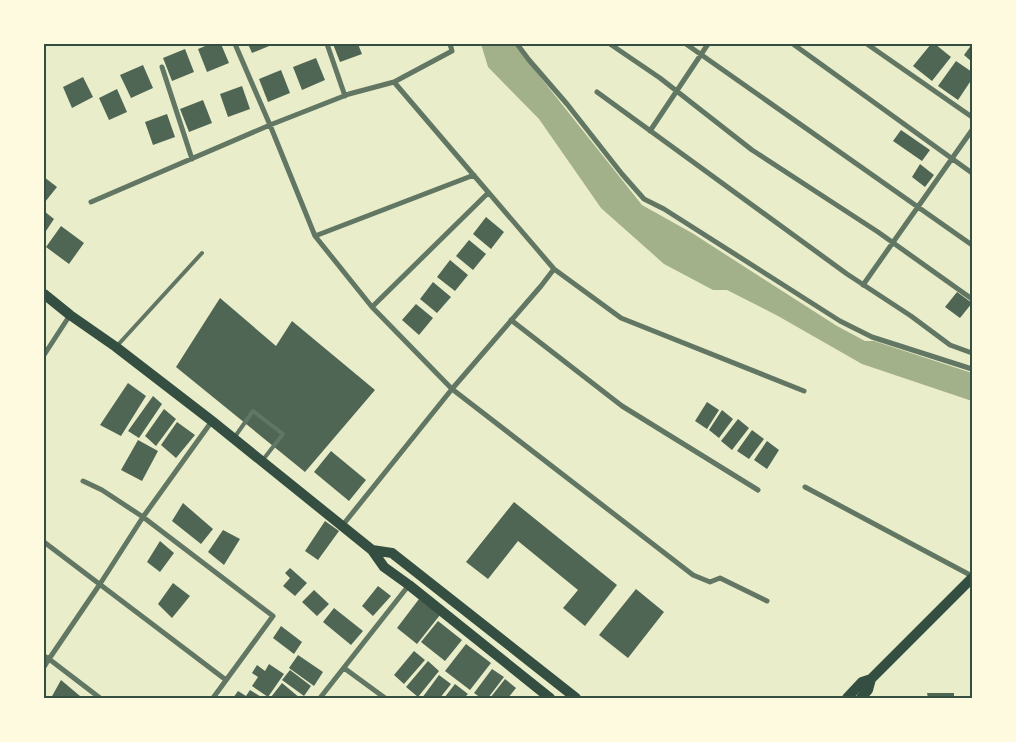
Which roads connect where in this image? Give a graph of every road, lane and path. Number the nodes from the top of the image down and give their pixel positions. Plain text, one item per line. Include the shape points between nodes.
1 (235, 44) edge
2 (327, 44) edge
3 (450, 44) edge
4 (518, 44) edge
5 (610, 44) edge
6 (686, 44) edge
7 (708, 44) edge
8 (793, 44) edge
9 (867, 44) edge
10 (700, 54) junction
11 (162, 67) dead end
12 (394, 82) junction
13 (676, 90) junction
14 (597, 92) dead end
15 (345, 96) junction
16 (972, 117) edge
17 (270, 125) junction
18 (972, 130) edge
19 (650, 131) junction
20 (952, 158) junction
21 (192, 159) junction
22 (972, 173) edge
23 (474, 175) junction
24 (488, 193) junction
25 (92, 202) dead end
26 (918, 207) junction
27 (315, 236) junction
28 (893, 242) junction
29 (972, 245) edge
30 (202, 253) dead end
31 (554, 269) junction
32 (863, 285) junction
33 (44, 294) edge
34 (972, 299) edge
35 (372, 307) junction
36 (70, 315) junction
37 (511, 320) junction
38 (116, 347) junction
39 (972, 353) edge
40 (44, 354) edge
41 (972, 369) edge
42 (452, 389) junction
43 (804, 391) dead end
44 (212, 421) junction
45 (234, 438) junction
46 (262, 461) junction
47 (82, 481) dead end
48 (805, 487) dead end
49 (758, 490) dead end
50 (143, 517) junction
51 (342, 526) junction
52 (44, 542) edge
53 (372, 550) junction
54 (972, 577) edge
55 (100, 584) junction
56 (409, 585) junction
57 (767, 601) dead end
58 (46, 658) edge
59 (44, 667) edge
60 (344, 668) junction
61 (871, 679) junction
62 (226, 680) junction
63 (544, 696) edge
64 (100, 698) edge
65 (213, 698) edge
66 (320, 698) edge
67 (385, 698) edge
68 (576, 698) edge
69 (847, 698) edge
70 (861, 698) edge

1 - 17 street
2 - 15 street
3 - 12 street via 452,50
4 - 41 street via 644,199 840,321 872,337
5 - 13 street
6 - 10 street
7 - 10 street
8 - 20 street
9 - 16 street
10 - 13 street
10 - 26 street
11 - 21 street
12 - 15 street
12 - 23 street
13 - 19 street
13 - 28 street via 752,150
14 - 19 street
15 - 17 street
17 - 21 street
17 - 27 street
18 - 20 street
19 - 32 street
20 - 22 street
20 - 26 street
21 - 25 street
23 - 24 street
23 - 27 street
24 - 31 street
24 - 35 street
26 - 28 street
26 - 29 street
27 - 35 street
28 - 32 street
28 - 34 street
30 - 38 lane
31 - 37 street
31 - 43 street via 621,318
32 - 39 street via 950,345
33 - 36 main road
35 - 42 street
36 - 38 main road
36 - 40 street
37 - 42 street
37 - 49 street via 622,406
38 - 44 main road
42 - 51 street
42 - 57 street via 693,575 710,582 720,578
44 - 45 main road
44 - 50 street
45 - 46 main road
45 - 46 lane via 253,410 282,434
46 - 51 main road
47 - 50 street
48 - 54 street
50 - 55 street
50 - 62 street via 273,616
51 - 53 main road
52 - 55 street
53 - 56 main road via 384,567
53 - 68 main road via 392,553
54 - 61 main road
55 - 58 street
55 - 62 street
56 - 60 street
56 - 63 main road
58 - 59 street
58 - 64 street
60 - 66 street
60 - 67 street
61 - 69 main road via 862,682
61 - 70 main road
62 - 65 street

